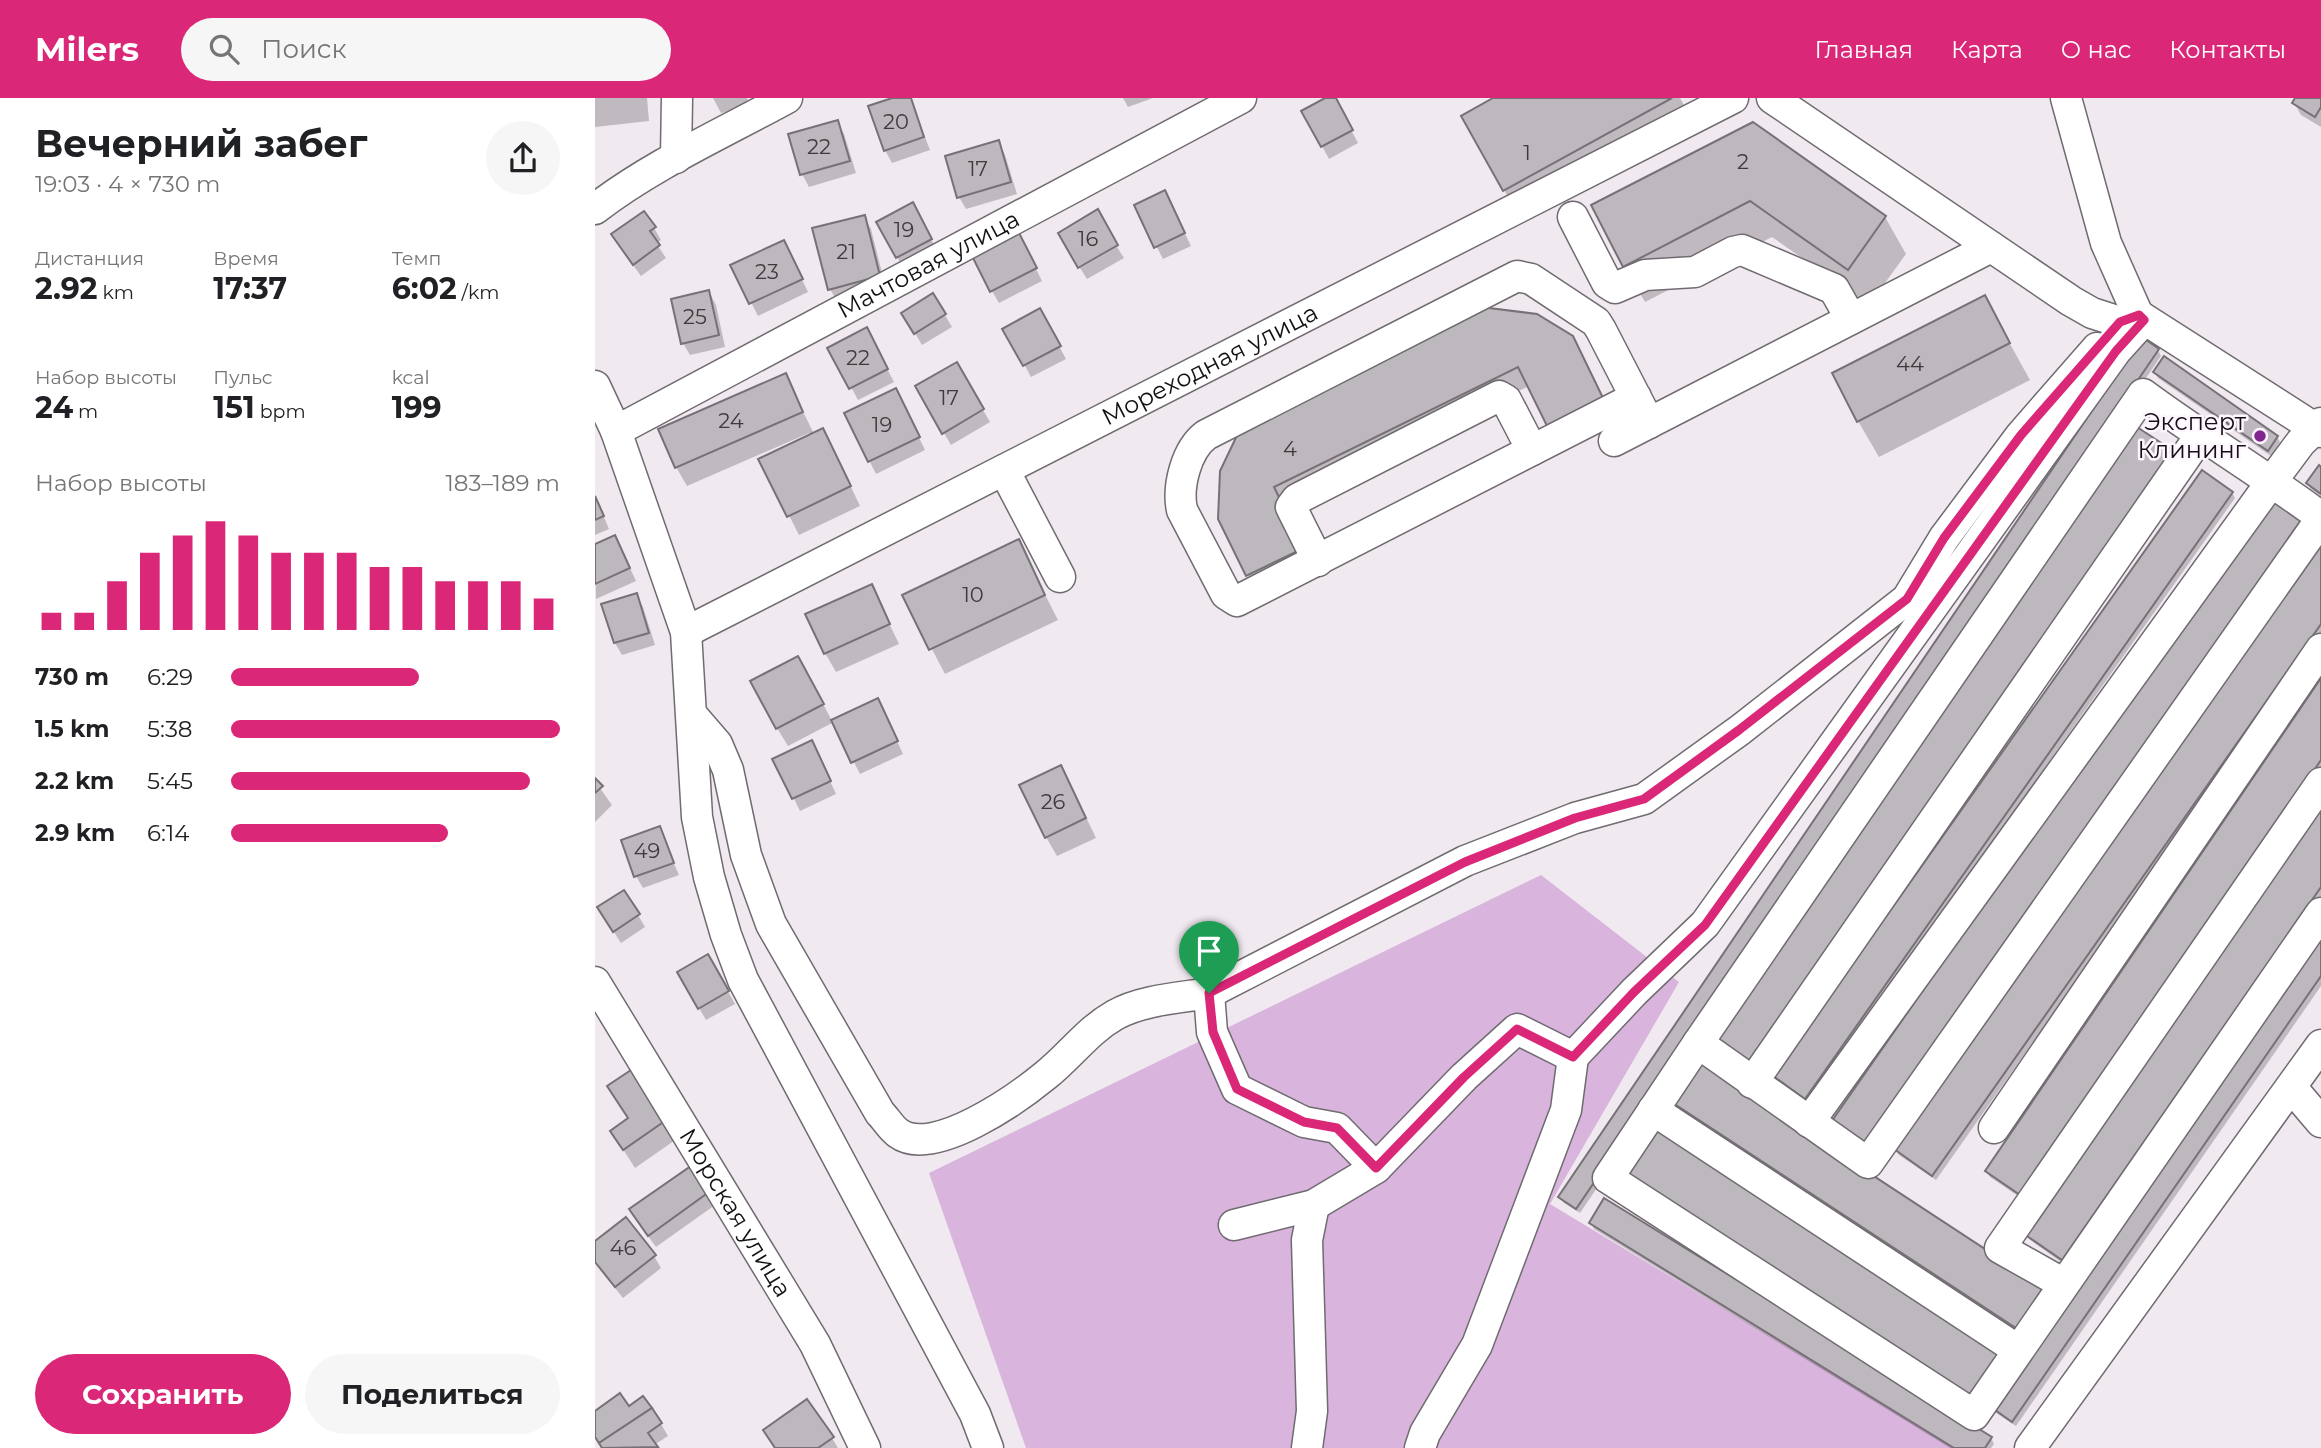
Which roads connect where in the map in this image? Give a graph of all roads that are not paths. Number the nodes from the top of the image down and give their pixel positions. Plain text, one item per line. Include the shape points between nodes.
1 (677, 98) edge
2 (787, 98) edge
3 (1241, 98) edge
4 (1733, 98) edge
5 (1772, 98) edge
6 (2067, 98) edge
7 (677, 158) junction
8 (595, 209) edge
9 (1573, 217) dead end
10 (1991, 247) junction
11 (1851, 319) junction
12 (2134, 319) junction
13 (595, 386) edge
14 (1642, 410) junction
15 (2319, 428) edge
16 (616, 431) junction
17 (2200, 436) junction
18 (1614, 441) dead end
19 (1532, 450) junction
20 (1004, 470) junction
21 (2272, 481) junction
22 (2321, 518) edge
23 (1318, 561) junction
24 (1060, 577) dead end
25 (686, 632) junction
26 (2321, 649) edge
27 (692, 715) junction
28 (2321, 783) edge
29 (2321, 913) edge
30 (595, 982) edge
31 (1209, 993) junction
32 (1698, 1043) junction
33 (2321, 1045) edge
34 (1573, 1057) junction
35 (1752, 1083) junction
36 (2292, 1088) junction
37 (1653, 1110) junction
38 (1809, 1122) junction
39 (2321, 1122) edge
40 (1994, 1128) dead end
41 (1376, 1168) junction
42 (1314, 1205) junction
43 (1234, 1225) dead end
44 (2064, 1284) junction
45 (2018, 1350) junction
46 (865, 1448) edge
47 (988, 1448) edge
48 (1307, 1448) edge
49 (1420, 1448) edge
50 (2030, 1448) edge

1 - 7 street
2 - 7 street
3 - 16 street, Мачтовая улица
4 - 20 street, Мореходная улица
5 - 10 street
6 - 12 street via 2106,243
7 - 8 street
9 - 11 street via 1607,283 1615,288 1645,275 1695,272 1742,250 1834,289
10 - 11 street
10 - 12 street via 2092,313
11 - 14 street
12 - 15 street
12 - 31 street via 2021,435 1944,538 1907,599 1739,730 1644,799 1575,818 1465,862
12 - 34 street via 2116,351 1705,925
13 - 16 street
14 - 18 street
14 - 19 street
14 - 23 street via 1595,322 1531,279 1517,276 1196,442 1179,498 1230,598 1237,601
15 - 21 street via 2301,442
16 - 25 street
17 - 21 street
17 - 32 street via 2143,394
17 - 35 street
19 - 23 street
19 - 23 street via 1506,400 1499,396 1297,499 1291,508
20 - 24 street
20 - 25 street, Мореходная улица
21 - 22 street
21 - 38 street
22 - 38 street via 1868,1163
25 - 27 street
26 - 40 street
27 - 31 street via 717,744 728,770 746,855 771,924 880,1113 899,1134 926,1141 959,1132 1046,1075 1094,1028 1118,1013
27 - 47 street via 697,817 709,877 743,980 975,1414
28 - 44 street via 2000,1248
29 - 44 street
30 - 46 street, Морская улица via 815,1344
31 - 41 street via 1213,1032 1237,1089 1304,1122 1337,1128
32 - 35 street
32 - 37 street
33 - 36 street
34 - 41 street via 1517,1029
34 - 49 street via 1566,1110 1477,1345
35 - 38 street
36 - 39 street
36 - 50 street
37 - 45 street
37 - 45 street via 1608,1178 1974,1416
41 - 42 street
42 - 43 street
42 - 48 street via 1307,1240 1312,1411
44 - 45 street

